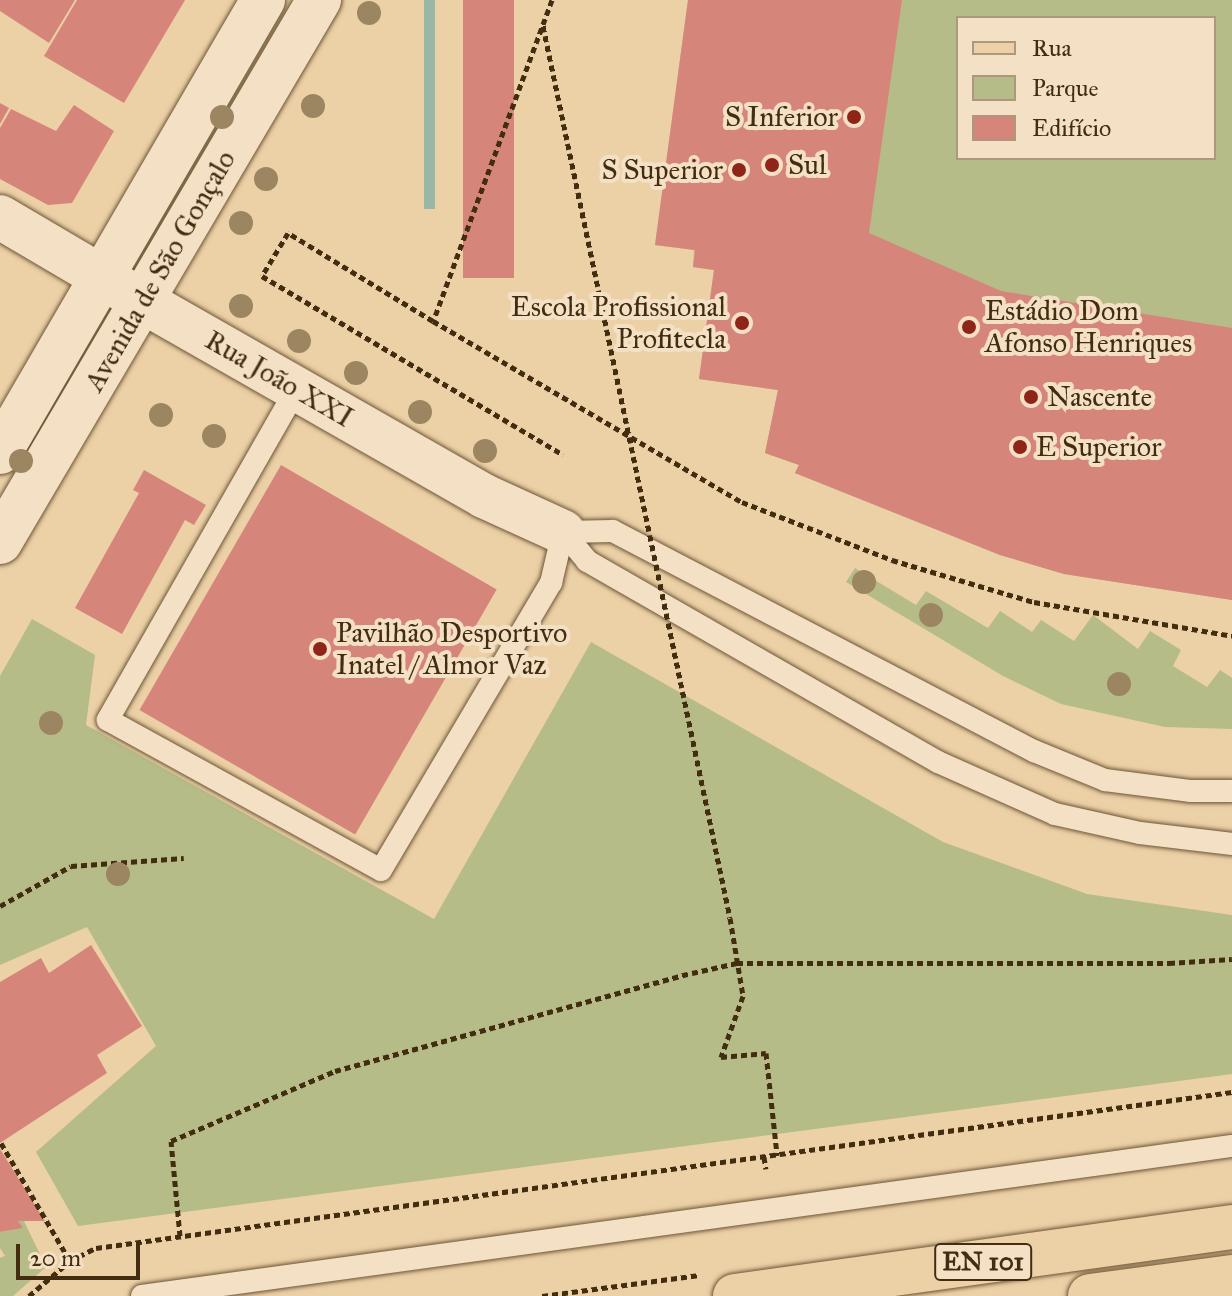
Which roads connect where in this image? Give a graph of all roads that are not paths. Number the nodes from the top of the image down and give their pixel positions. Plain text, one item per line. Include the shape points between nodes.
1 (263, 0) edge
2 (319, 0) edge
3 (0, 217) edge
4 (100, 276) junction
5 (144, 302) junction
6 (297, 388) junction
7 (0, 452) edge
8 (563, 532) junction
9 (0, 542) edge
10 (1232, 791) edge
11 (1232, 844) edge
12 (1232, 1146) edge
13 (1232, 1227) edge
14 (1232, 1277) edge
15 (142, 1296) edge
16 (735, 1296) edge
17 (1090, 1296) edge

1 - 4 street, Avenida de São Gonçalo
2 - 5 street, Avenida de São Gonçalo
3 - 4 street, Rua João XXI
4 - 5 street, Rua João XXI
4 - 7 street, Avenida de São Gonçalo
5 - 6 street, Rua João XXI
5 - 9 street, Avenida de São Gonçalo
6 - 8 street, Rua João XXI via 484,496
6 - 8 lane via 108,720 381,870 551,583
8 - 10 lane via 613,531 1034,751 1105,780
8 - 11 lane via 587,561 938,762 1055,814 1140,833
12 - 15 lane
13 - 16 main road, EN 101
14 - 17 main road

